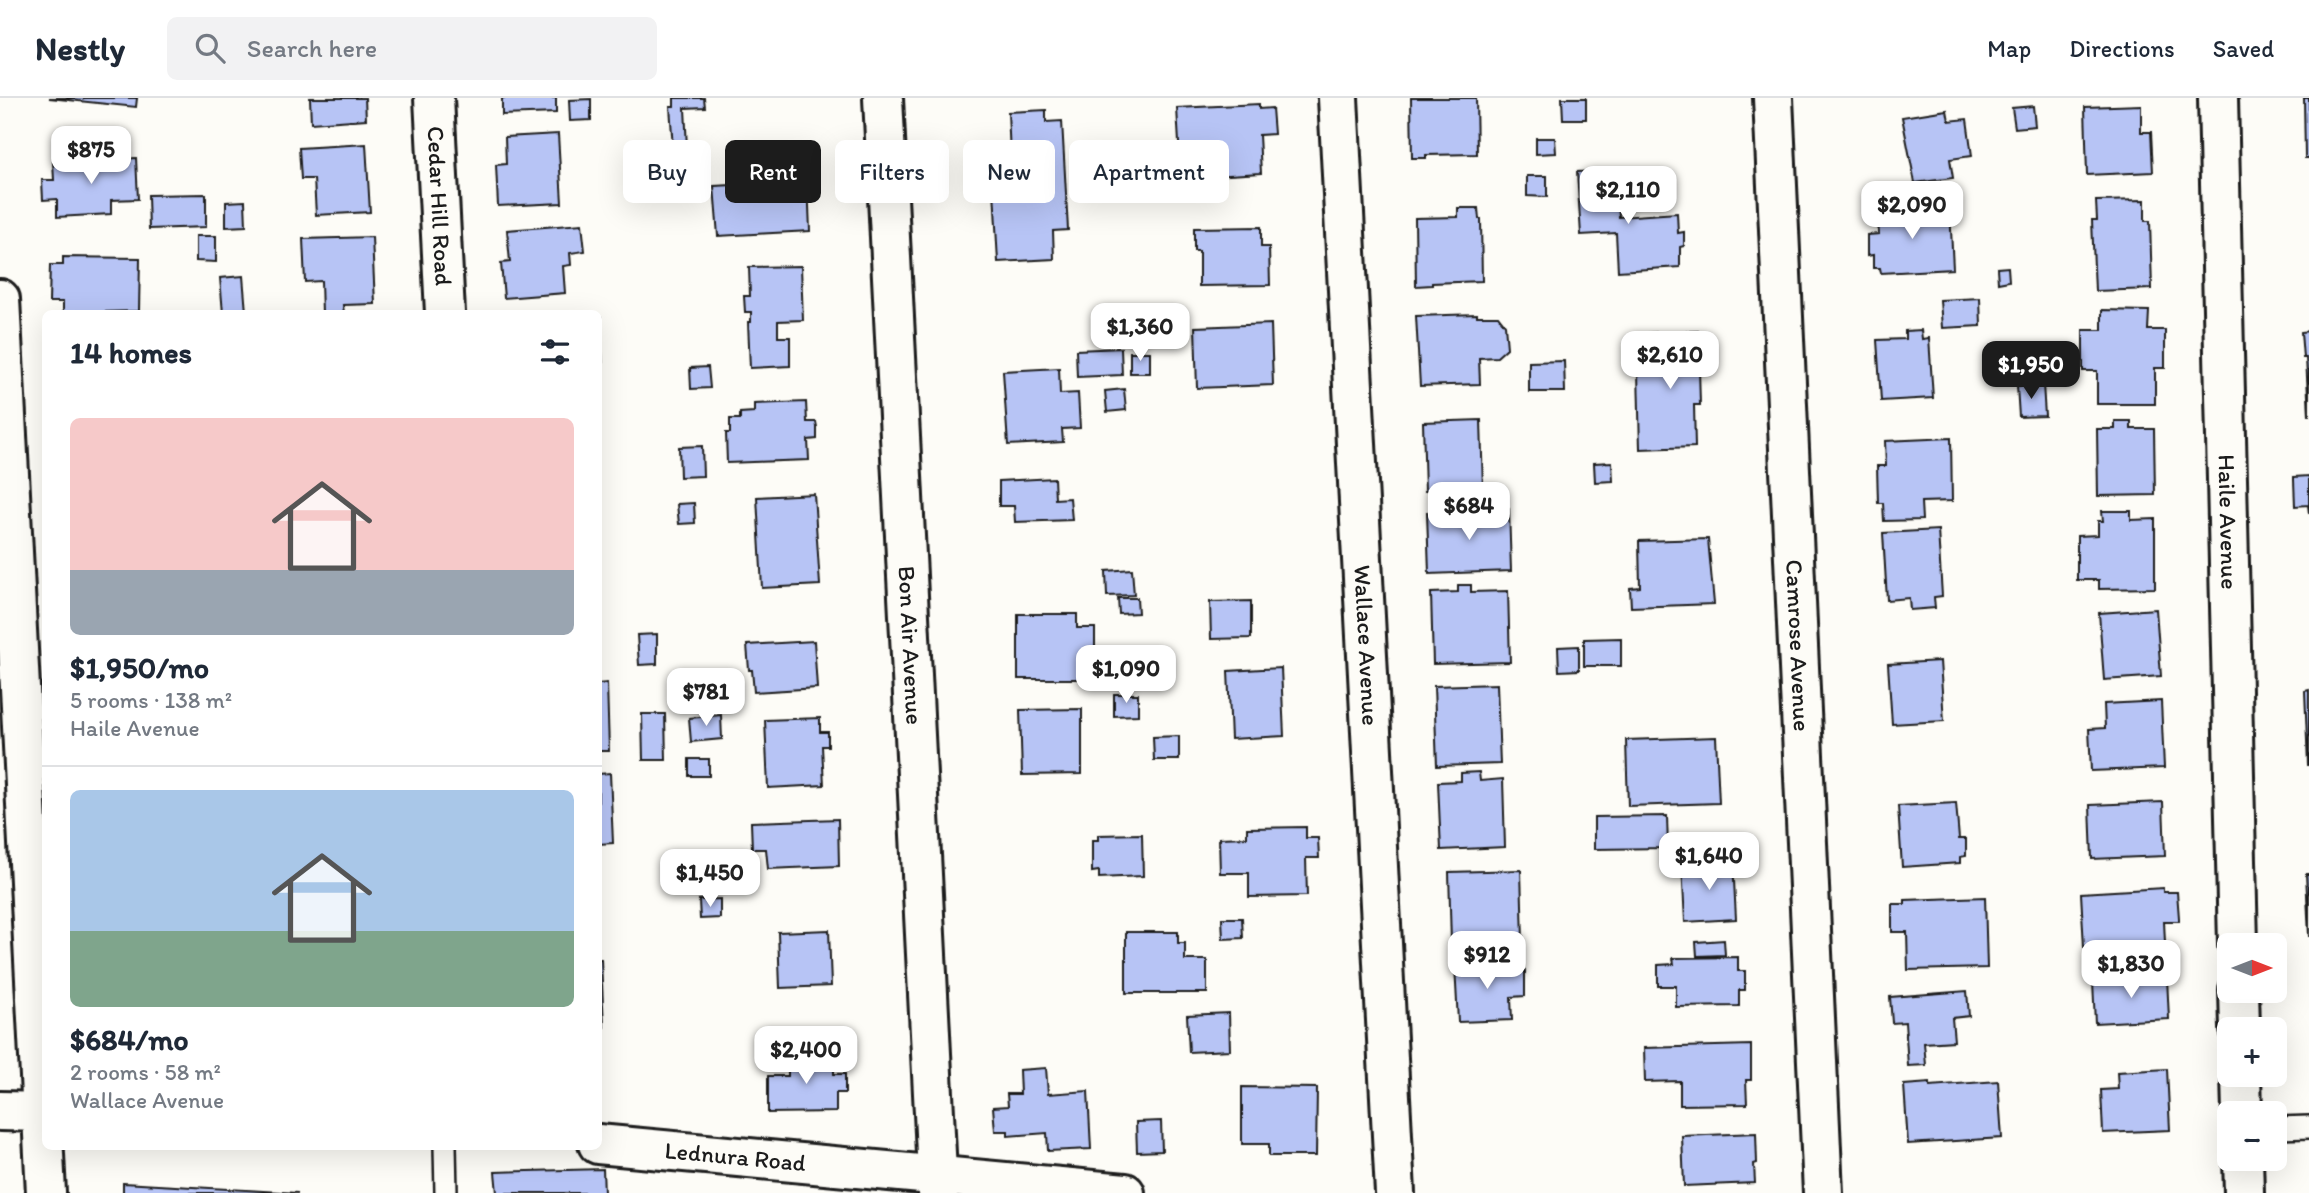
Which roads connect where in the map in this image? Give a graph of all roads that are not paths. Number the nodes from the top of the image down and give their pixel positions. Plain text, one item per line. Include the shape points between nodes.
1 (434, 98) edge
2 (883, 98) edge
3 (1338, 98) edge
4 (1773, 98) edge
5 (2218, 98) edge
6 (0, 299) edge
7 (445, 310) edge
8 (2238, 933) edge
9 (42, 1075) edge
10 (0, 1111) edge
11 (42, 1112) edge
12 (2309, 1127) edge
13 (2287, 1128) edge
14 (602, 1144) edge
15 (45, 1150) edge
16 (445, 1150) edge
17 (2243, 1171) edge
18 (937, 1184) edge
19 (46, 1193) edge
20 (446, 1193) edge
21 (1125, 1193) edge
22 (1395, 1193) edge
23 (1823, 1193) edge
24 (2244, 1193) edge

1 - 7 street, Cedar Hill Road
2 - 18 street, Bon Air Avenue
3 - 22 street, Wallace Avenue
4 - 23 street, Camrose Avenue
5 - 8 street, Haile Avenue
6 - 9 street
10 - 11 street
12 - 13 lane
14 - 18 street, Lednura Road
15 - 19 street
16 - 20 lane
17 - 24 street
18 - 21 street, Lednura Road

